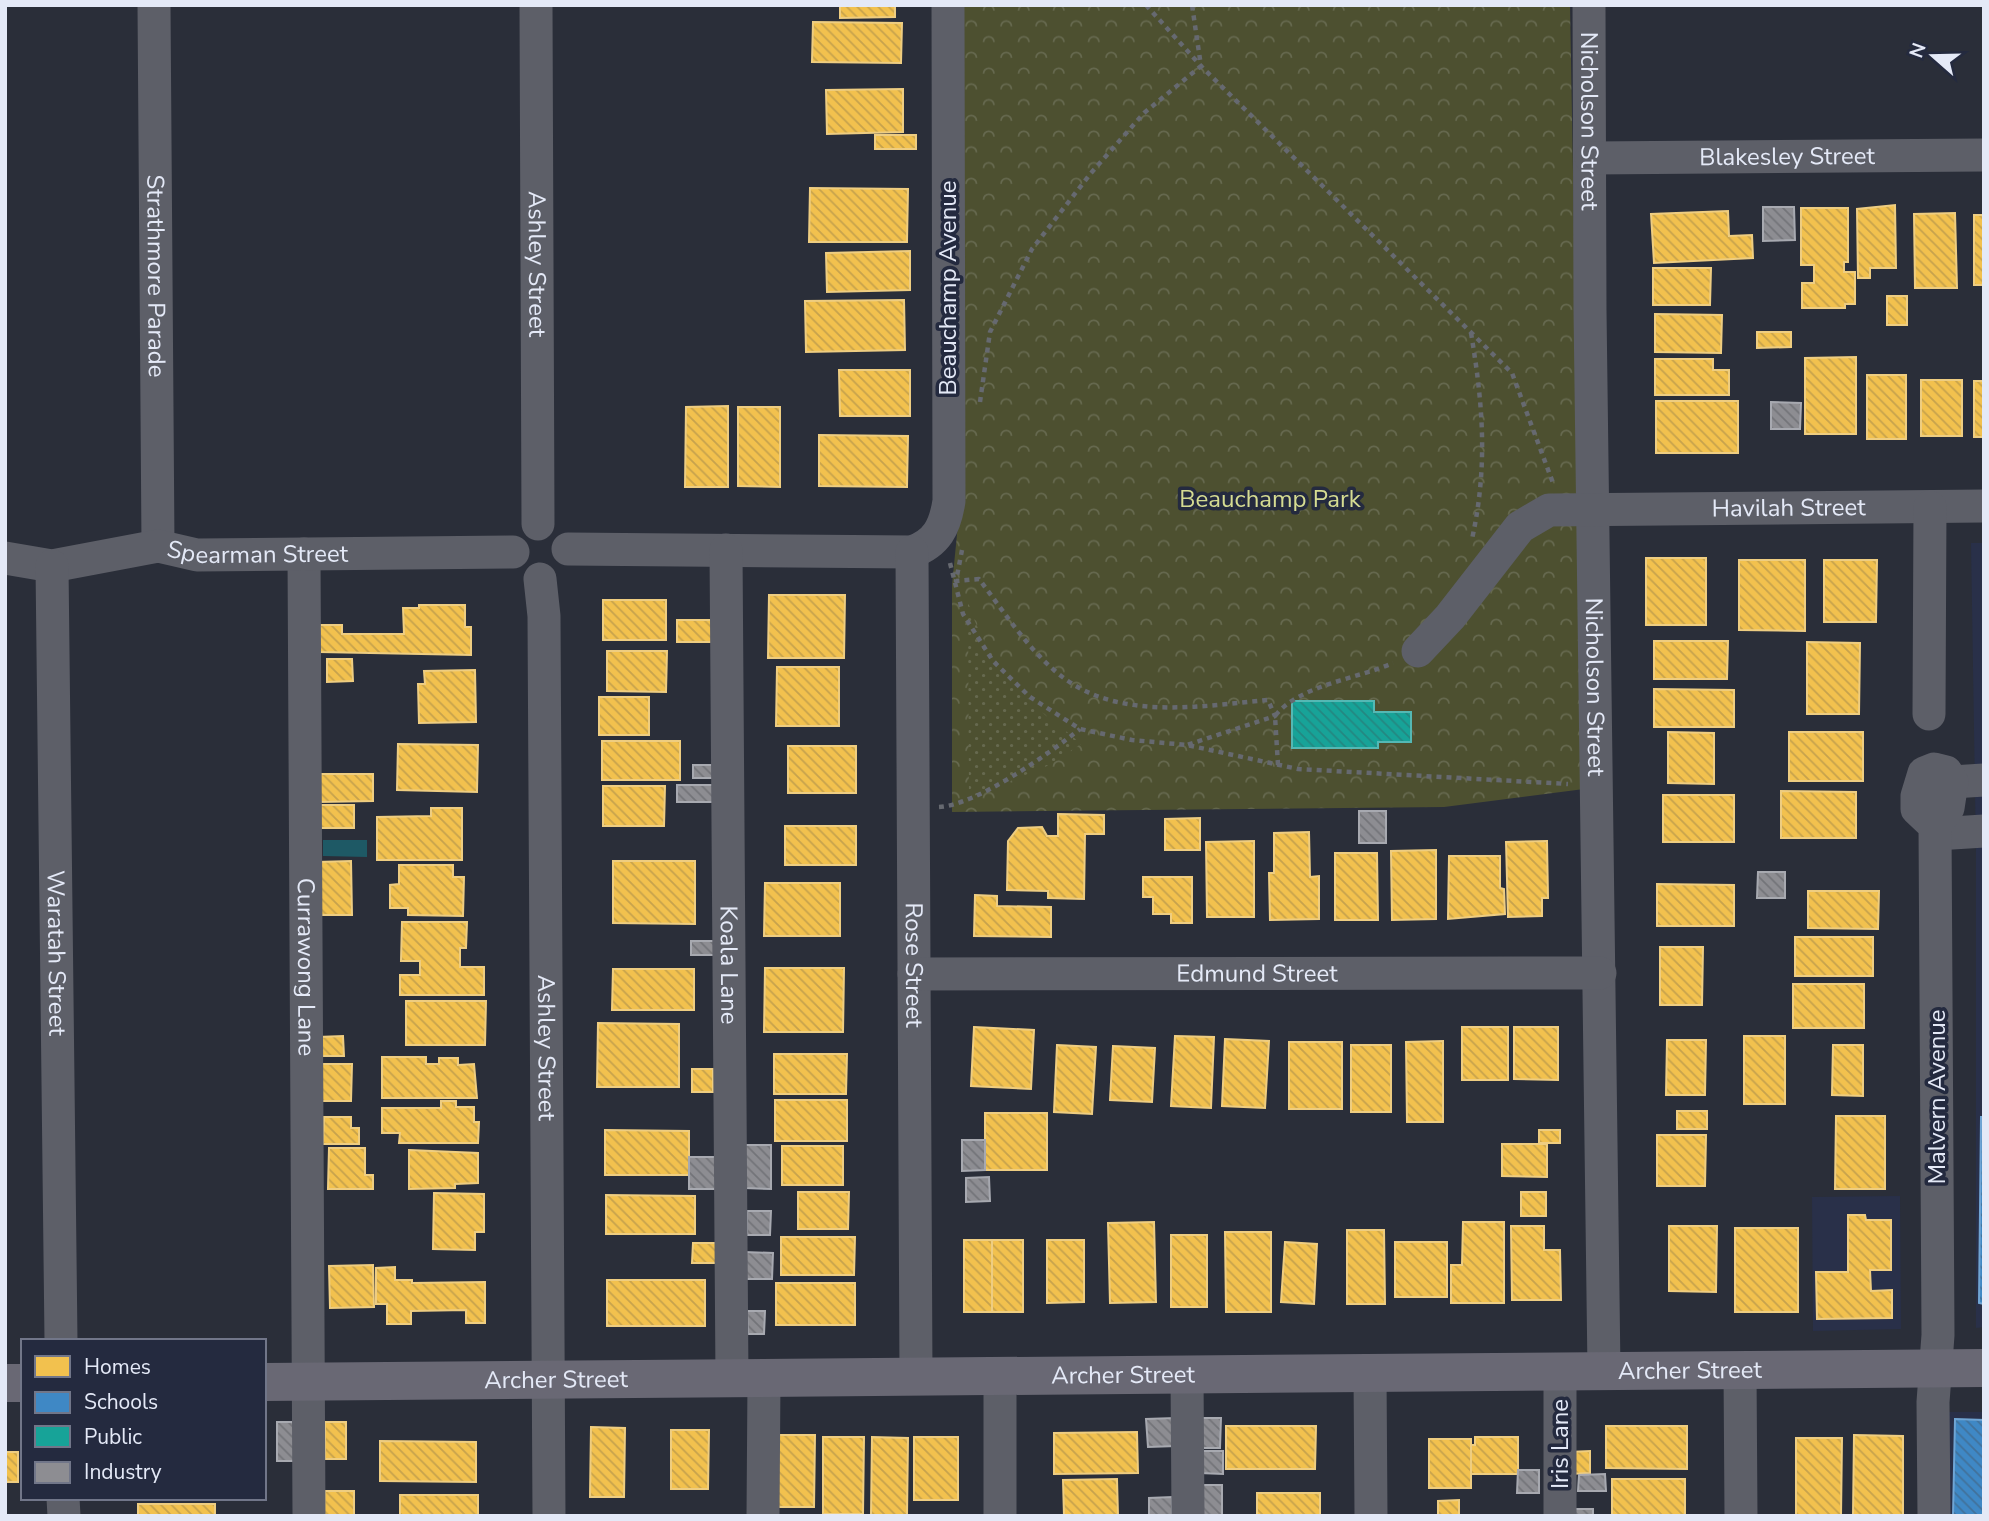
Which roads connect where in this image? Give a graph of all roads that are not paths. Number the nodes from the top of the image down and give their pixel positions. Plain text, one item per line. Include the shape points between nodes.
1 (154, 5) edge
2 (536, 5) edge
3 (948, 5) edge
4 (1589, 5) edge
5 (1984, 155) edge
6 (1591, 158) junction
7 (1984, 506) edge
8 (1930, 507) junction
9 (1579, 510) junction
10 (538, 524) junction
11 (938, 544) junction
12 (158, 546) junction
13 (568, 549) junction
14 (726, 550) junction
15 (513, 552) junction
16 (304, 554) junction
17 (5, 558) edge
18 (52, 566) junction
19 (540, 579) junction
20 (1418, 651) road end
21 (1928, 714) dead end
22 (1968, 781) edge
23 (1936, 830) junction
24 (1984, 831) edge
25 (1600, 973) junction
26 (914, 974) junction
27 (61, 1339) edge
28 (1937, 1368) junction
29 (1984, 1368) edge
30 (1740, 1370) junction
31 (1560, 1371) junction
32 (1604, 1371) junction
33 (1370, 1373) junction
34 (1187, 1375) junction
35 (1000, 1376) junction
36 (916, 1377) junction
37 (748, 1378) junction
38 (547, 1380) junction
39 (266, 1382) edge
40 (306, 1382) junction
41 (309, 1516) edge
42 (549, 1516) edge
43 (763, 1516) edge
44 (1000, 1516) edge
45 (1188, 1516) edge
46 (1371, 1516) edge
47 (1560, 1516) edge
48 (1741, 1516) edge
49 (1934, 1516) edge

1 - 12 street, Strathmore Parade
2 - 10 street, Ashley Street
3 - 11 street, Beauchamp Avenue via 948,501
4 - 6 street, Nicholson Street
5 - 6 street, Blakesley Street
6 - 9 street, Nicholson Street via 1590,310
7 - 8 street, Havilah Street
8 - 9 street, Havilah Street
8 - 21 street
9 - 20 street, Havilah Street via 1540,513 1520,527
9 - 25 street, Nicholson Street via 1597,785
10 - 13 street via 558,530
10 - 15 street via 519,536
11 - 14 street
11 - 26 street, Rose Street via 913,807
12 - 16 street, Spearman Street via 197,555
12 - 18 street, Spearman Street
13 - 14 street
13 - 19 street via 561,570
14 - 37 street, Koala Lane
15 - 16 street, Spearman Street
15 - 19 street via 521,570
16 - 40 street, Currawong Lane
17 - 18 street, Spearman Street
18 - 27 street, Waratah Street
19 - 38 street, Ashley Street via 544,615
22 - 23 street via 1934,769 1924,773 1917,809
23 - 24 street
23 - 28 street, Malvern Avenue
25 - 26 street, Edmund Street
25 - 32 street, Nicholson Street
26 - 36 street, Rose Street
28 - 29 main road, Archer Street
28 - 30 main road, Archer Street
28 - 49 street, Malvern Avenue
30 - 32 main road, Archer Street
30 - 48 street
31 - 32 main road, Archer Street
31 - 33 main road, Archer Street
31 - 47 street, Iris Lane
33 - 34 main road, Archer Street
33 - 46 street
34 - 35 main road, Archer Street
34 - 45 street
35 - 36 main road, Archer Street
35 - 44 street
36 - 37 main road, Archer Street
37 - 38 main road, Archer Street
37 - 43 street, Koala Lane
38 - 40 main road, Archer Street
38 - 42 street, Ashley Street
39 - 40 main road, Archer Street
40 - 41 street, Currawong Lane

